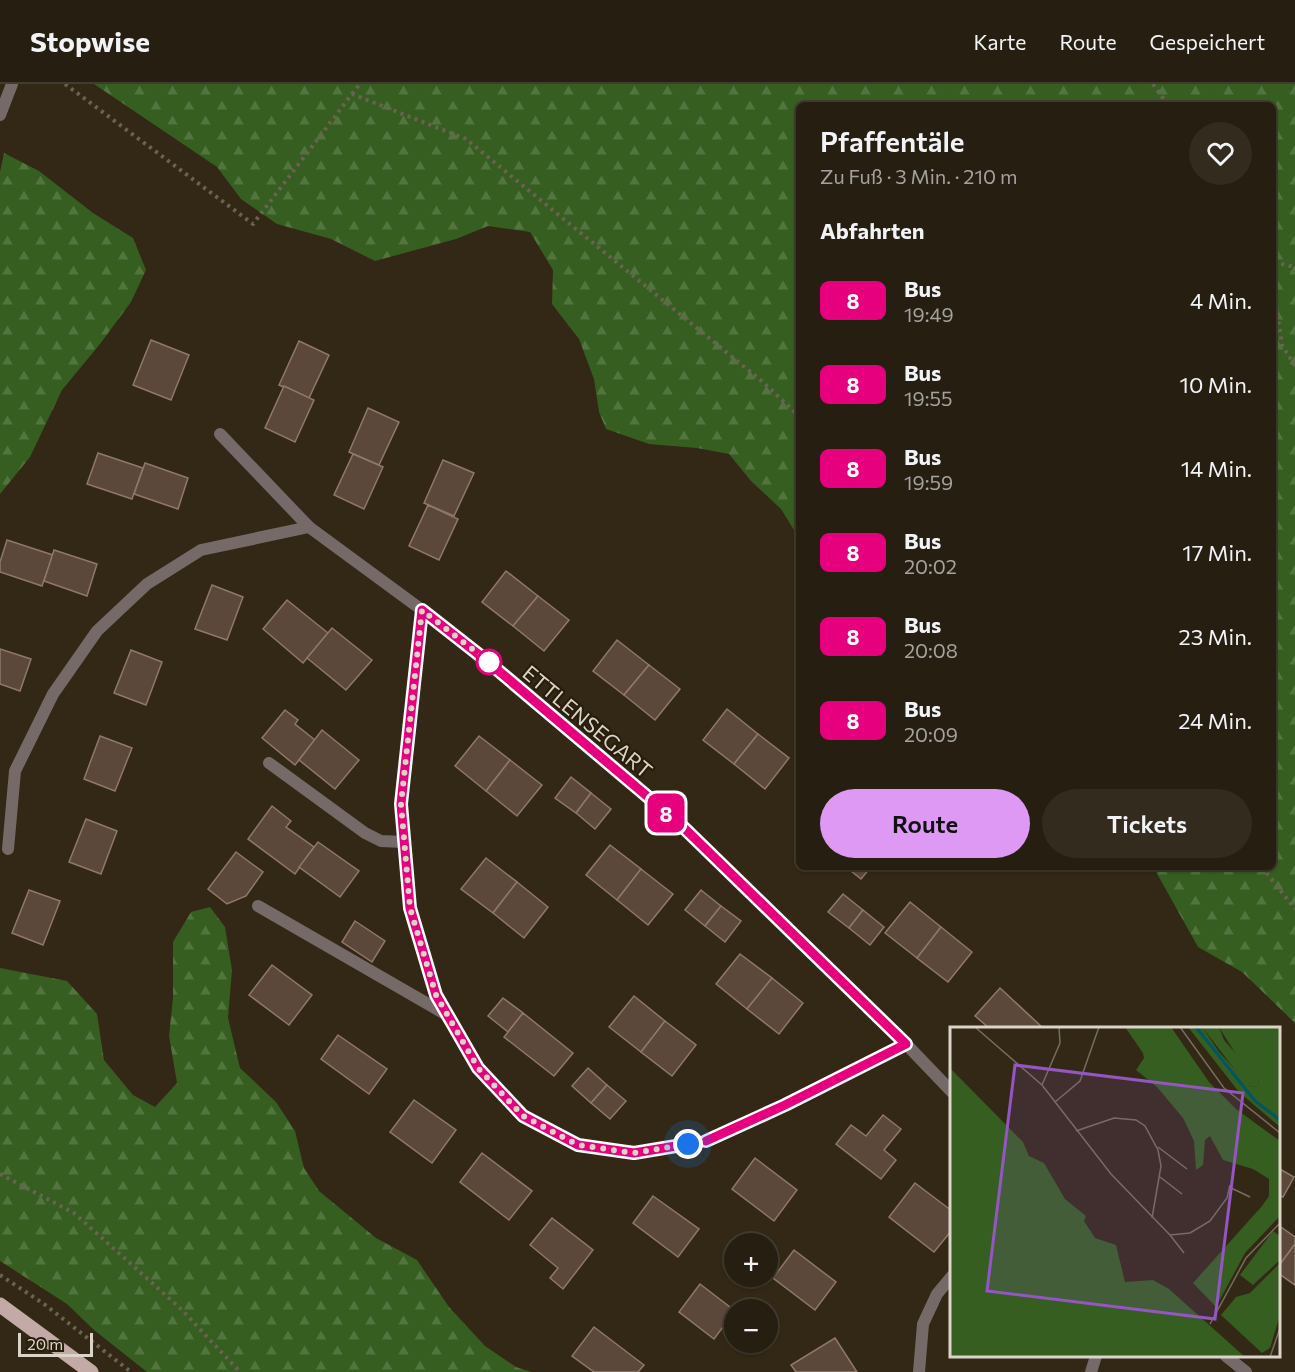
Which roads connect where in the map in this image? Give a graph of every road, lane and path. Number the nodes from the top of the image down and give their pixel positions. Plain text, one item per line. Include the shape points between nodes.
1 (12, 84) edge
2 (64, 84) edge
3 (360, 84) edge
4 (1153, 84) edge
5 (352, 94) junction
6 (1166, 102) edge
7 (0, 115) edge
8 (1276, 262) edge
9 (1295, 267) edge
10 (1276, 305) edge
11 (1295, 366) edge
12 (796, 413) edge
13 (220, 434) dead end
14 (309, 527) junction
15 (422, 610) junction
16 (269, 763) dead end
17 (5, 833) edge
18 (404, 842) junction
19 (8, 849) dead end
20 (1264, 870) edge
21 (258, 906) dead end
22 (1295, 909) edge
23 (448, 1015) junction
24 (906, 1044) junction
25 (950, 1091) edge
26 (0, 1174) edge
27 (0, 1275) edge
28 (950, 1277) edge
29 (0, 1305) edge
30 (1096, 1357) edge
31 (1227, 1357) edge
32 (91, 1372) edge
33 (131, 1372) edge
34 (240, 1372) edge
35 (919, 1372) edge
36 (1091, 1372) edge
37 (1246, 1372) edge

1 - 7 street
2 - 5 path via 253,224
3 - 5 path
4 - 6 path
5 - 12 path via 466,139
8 - 9 path
10 - 11 path via 1282,345
13 - 14 street, ETTLENSEGART
14 - 15 street, ETTLENSEGART
14 - 17 street via 201,550 147,584 97,631 53,694 15,771
15 - 18 street via 401,804
15 - 24 street, ETTLENSEGART via 680,824
16 - 18 street via 365,833 381,841
17 - 19 street
18 - 23 street via 410,908 436,995
20 - 22 path
21 - 23 street
23 - 24 street via 478,1068 523,1116 578,1145 634,1153 706,1141
24 - 25 street, ETTLENSEGART
26 - 34 path via 74,1214 181,1309
27 - 33 path
28 - 35 street via 923,1323
29 - 32 main road
30 - 36 street
31 - 37 street

